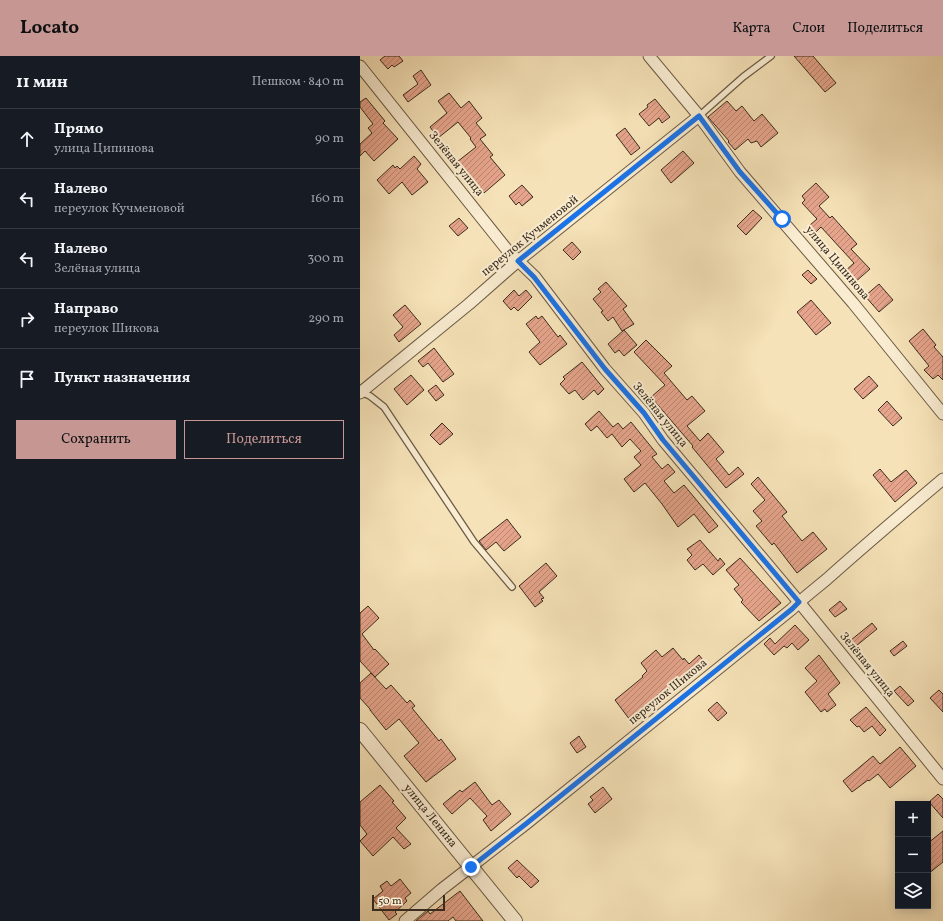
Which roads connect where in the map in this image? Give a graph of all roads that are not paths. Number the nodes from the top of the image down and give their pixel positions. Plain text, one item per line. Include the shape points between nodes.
1 (649, 56) edge
2 (771, 56) edge
3 (360, 66) edge
4 (699, 116) junction
5 (518, 261) junction
6 (361, 392) edge
7 (943, 414) edge
8 (943, 479) edge
9 (512, 587) dead end
10 (799, 602) junction
11 (360, 730) edge
12 (943, 779) edge
13 (471, 867) junction
14 (405, 921) edge
15 (515, 921) edge

1 - 4 street, улица Ципинова
2 - 4 lane
3 - 5 street, Зелёная улица
4 - 5 street, переулок Кучменовой
4 - 7 street, улица Ципинова via 740,172 853,303
5 - 6 street, переулок Кучменовой
5 - 10 street, Зелёная улица via 534,277 605,369
6 - 9 lane via 384,407 474,542
8 - 10 street, переулок Шикова
10 - 12 street, Зелёная улица
10 - 13 street, переулок Шикова
11 - 13 street, улица Ленина
13 - 14 street, переулок Шикова
13 - 15 street, улица Ленина

